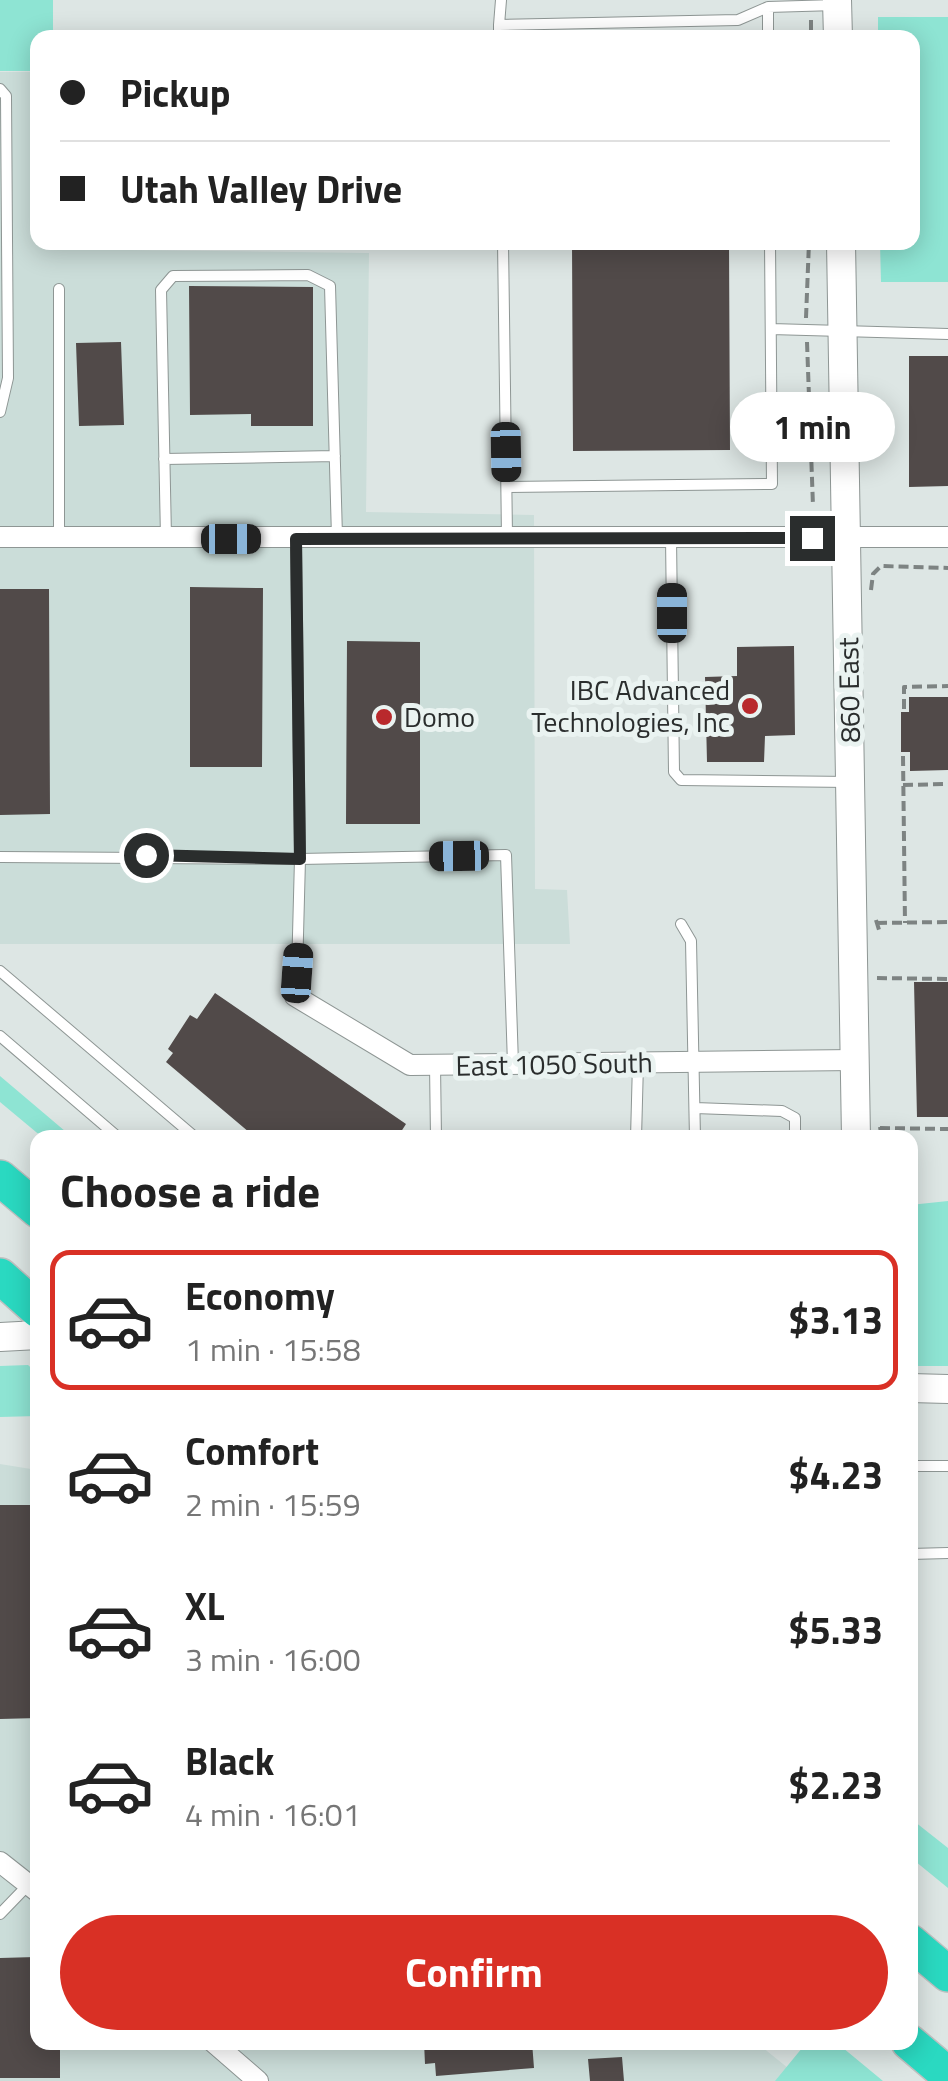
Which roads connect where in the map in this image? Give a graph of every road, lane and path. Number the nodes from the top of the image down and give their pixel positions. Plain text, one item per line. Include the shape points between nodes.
1 (501, 0) edge
2 (837, 2) edge
3 (768, 7) junction
4 (499, 30) edge
5 (521, 30) edge
6 (768, 30) edge
7 (823, 30) edge
8 (0, 89) edge
9 (503, 250) edge
10 (770, 250) edge
11 (810, 250) edge
12 (841, 250) edge
13 (59, 288) dead end
14 (806, 316) dead end
15 (771, 329) junction
16 (843, 334) junction
17 (948, 334) edge
18 (808, 348) dead end
19 (0, 412) edge
20 (335, 456) junction
21 (164, 459) junction
22 (506, 486) junction
23 (812, 506) dead end
24 (948, 537) edge
25 (0, 538) edge
26 (508, 538) junction
27 (671, 538) junction
28 (845, 538) junction
29 (59, 539) junction
30 (166, 539) junction
31 (296, 539) junction
32 (337, 539) junction
33 (948, 568) edge
34 (871, 590) dead end
35 (948, 686) edge
36 (904, 709) dead end
37 (903, 756) dead end
38 (851, 782) junction
39 (948, 784) edge
40 (903, 786) junction
41 (0, 857) edge
42 (300, 859) junction
43 (948, 922) edge
44 (905, 923) junction
45 (681, 924) dead end
46 (880, 933) dead end
47 (0, 971) edge
48 (297, 973) joint
49 (877, 978) dead end
50 (948, 980) edge
51 (0, 1036) edge
52 (855, 1060) junction
53 (638, 1063) junction
54 (694, 1063) junction
55 (436, 1065) junction
56 (513, 1065) junction
57 (694, 1108) junction
58 (948, 1128) edge
59 (110, 1130) edge
60 (187, 1130) edge
61 (436, 1130) edge
62 (636, 1130) edge
63 (695, 1130) edge
64 (795, 1130) edge
65 (867, 1130) edge
66 (916, 1130) edge
67 (0, 1178) edge
68 (30, 1203) edge
69 (0, 1276) edge
70 (30, 1303) edge
71 (30, 1335) edge
72 (0, 1337) edge
73 (918, 1388) edge
74 (948, 1388) edge
75 (918, 1466) edge
76 (948, 1466) edge
77 (948, 1553) edge
78 (918, 1554) edge
79 (0, 1862) edge
80 (30, 1886) edge
81 (30, 1890) edge
82 (0, 1914) edge
83 (918, 1949) edge
84 (948, 1974) edge
85 (222, 2050) edge
86 (918, 2050) edge
87 (948, 2075) edge
88 (258, 2081) edge

1 - 4 lane
2 - 3 lane
2 - 7 street
3 - 5 lane via 738,20
3 - 6 lane
8 - 19 lane via 6,96 8,378
9 - 22 lane
10 - 15 lane
11 - 14 path
12 - 16 street, 860 East
13 - 29 lane
15 - 16 lane
15 - 22 lane via 772,484
16 - 17 lane
16 - 28 street, 860 East
18 - 23 path
20 - 21 lane
20 - 21 lane via 330,286 308,275 173,276 161,290
20 - 32 lane
21 - 30 lane
22 - 26 lane
24 - 28 street
25 - 29 street
26 - 27 street
26 - 32 street
27 - 28 street
27 - 38 lane via 674,772 681,780
28 - 38 street, 860 East
29 - 30 street
30 - 31 street
31 - 32 street
31 - 42 lane
33 - 34 path via 881,566
35 - 36 path via 904,687
37 - 40 path
38 - 52 street, 860 East
39 - 40 path
40 - 44 path
41 - 42 lane
42 - 48 lane
42 - 56 lane via 506,855
43 - 44 path
44 - 46 path via 876,921
45 - 54 lane via 692,941
47 - 60 lane
48 - 55 street, East 1050 South via 295,996 410,1065
49 - 50 path
51 - 59 lane
52 - 54 street, East 1050 South
52 - 65 street, 860 East
53 - 54 street, East 1050 South
53 - 56 street, East 1050 South
53 - 62 lane
54 - 57 lane
55 - 56 street, East 1050 South
55 - 61 lane
57 - 63 lane
57 - 64 lane via 782,1111 795,1118
58 - 66 path
67 - 68 highway
69 - 70 highway
71 - 72 street
73 - 74 street
75 - 76 lane
77 - 78 lane
79 - 80 street
81 - 82 lane
83 - 84 highway
85 - 88 street
86 - 87 highway

